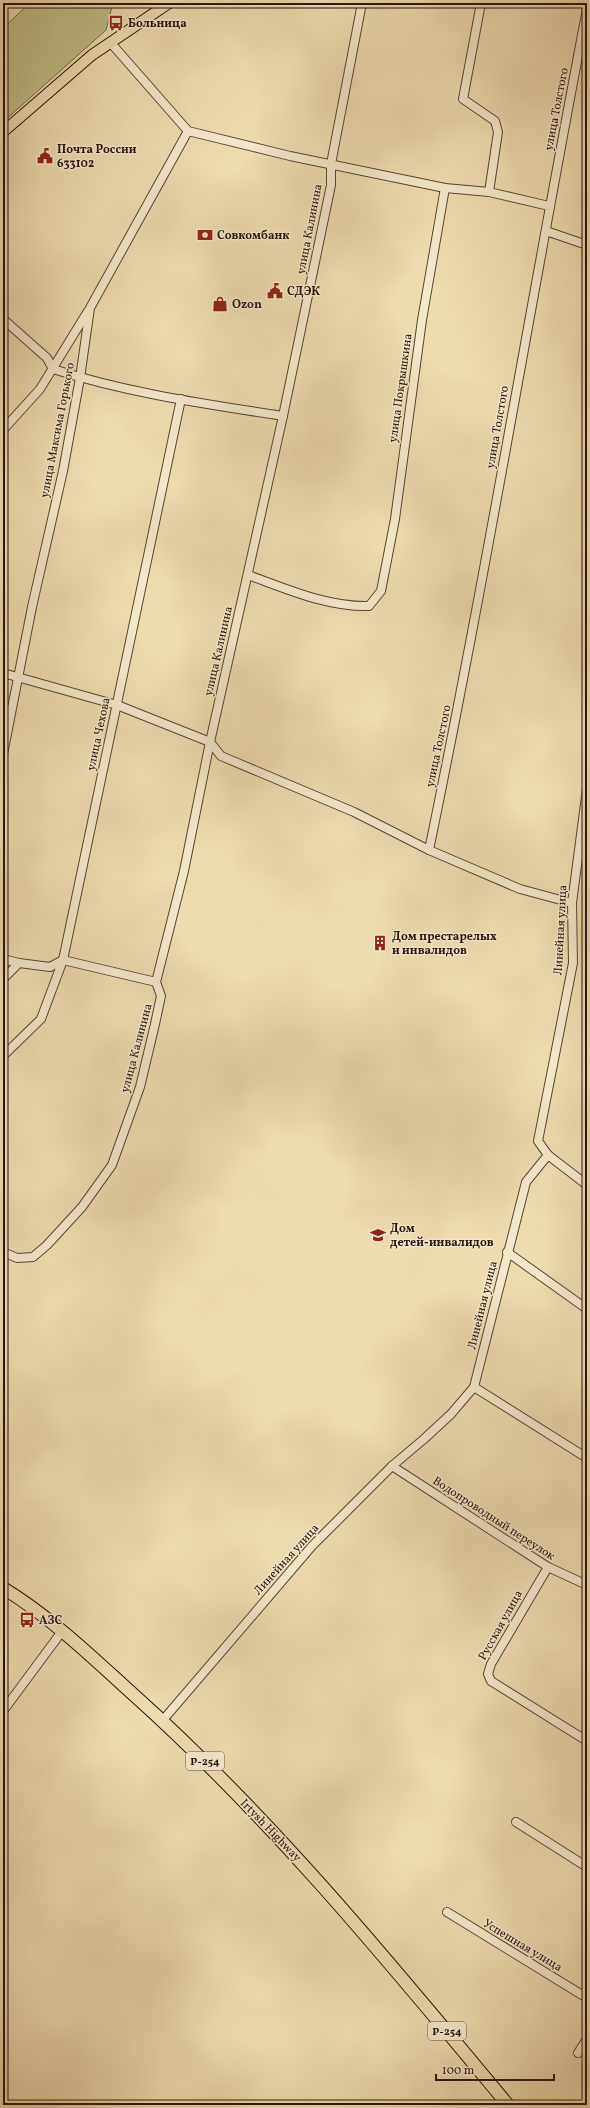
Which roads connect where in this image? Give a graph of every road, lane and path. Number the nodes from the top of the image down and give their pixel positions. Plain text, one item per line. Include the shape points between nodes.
1 (169, 3) edge
2 (362, 3) edge
3 (481, 3) edge
4 (587, 9) edge
5 (110, 42) junction
6 (188, 131) junction
7 (3, 132) edge
8 (331, 164) junction
9 (445, 188) junction
10 (488, 192) junction
11 (549, 206) junction
12 (546, 231) junction
13 (587, 245) edge
14 (90, 308) junction
15 (3, 319) edge
16 (53, 369) junction
17 (80, 378) junction
18 (180, 399) junction
19 (283, 416) junction
20 (3, 430) edge
21 (248, 575) junction
22 (3, 673) edge
23 (19, 677) junction
24 (117, 705) junction
25 (210, 742) junction
26 (3, 754) edge
27 (587, 789) edge
28 (429, 850) junction
29 (572, 903) junction
30 (3, 959) edge
31 (63, 960) junction
32 (19, 963) junction
33 (3, 979) edge
34 (156, 982) junction
35 (3, 1056) edge
36 (548, 1155) junction
37 (587, 1185) edge
38 (3, 1252) edge
39 (508, 1252) junction
40 (587, 1309) edge
41 (474, 1387) junction
42 (587, 1458) edge
43 (392, 1466) junction
44 (548, 1567) junction
45 (587, 1585) edge
46 (3, 1588) edge
47 (62, 1630) junction
48 (3, 1712) edge
49 (163, 1720) junction
50 (587, 1741) edge
51 (516, 1822) dead end
52 (587, 1867) edge
53 (447, 1912) dead end
54 (587, 1998) edge
55 (587, 2039) edge
56 (578, 2053) dead end
57 (508, 2105) edge

1 - 5 main road
2 - 8 street, улица Калинина
3 - 10 street via 462,99 495,121 498,132
4 - 11 street, улица Толстого
5 - 6 street
5 - 7 main road via 65,77
6 - 8 street
6 - 14 street, улица Максима Горького
8 - 9 street
8 - 19 street, улица Калинина via 332,185
9 - 10 street
9 - 21 street, улица Покрышкина via 422,320 395,519 381,591 369,606 354,607 311,597
10 - 11 street
11 - 12 street, улица Толстого
12 - 13 street
12 - 28 street, улица Толстого via 462,688
14 - 16 street
14 - 17 street, улица Максима Горького
15 - 16 street via 47,358
16 - 17 street
16 - 20 street
17 - 18 street
17 - 23 street, улица Максима Горького
18 - 19 street
18 - 24 street, улица Чехова
19 - 21 street, улица Калинина
21 - 25 street, улица Калинина
22 - 23 street
23 - 24 street
23 - 26 street, улица Максима Горького
24 - 25 street
24 - 31 street, улица Чехова
25 - 28 street via 221,756 354,812
25 - 34 street, улица Калинина via 184,871
27 - 29 street, Линейная улица
28 - 29 street via 520,889
29 - 36 street, Линейная улица via 573,963 538,1141
30 - 32 street
31 - 32 street via 50,967
31 - 34 street
31 - 35 street, улица Чехова via 41,1019
32 - 33 street
34 - 38 street, улица Калинина via 161,996 140,1087 112,1165 82,1207 33,1257 17,1258
36 - 37 street
36 - 39 street, Линейная улица via 526,1182
39 - 40 street
39 - 41 street, Линейная улица
41 - 42 street
41 - 43 street, Линейная улица via 424,1440
43 - 44 street, Водопроводный переулок
43 - 49 street, Линейная улица via 312,1546
44 - 45 street, Водопроводный переулок
44 - 50 street, Русская улица via 491,1664 488,1674 491,1681
46 - 47 highway, Irtysh Highway / Р-254
47 - 48 street
47 - 49 highway, Irtysh Highway / Р-254
49 - 57 highway, Irtysh Highway / Р-254 via 281,1838 386,1957
51 - 52 street
53 - 54 street, Успешная улица
55 - 56 street

